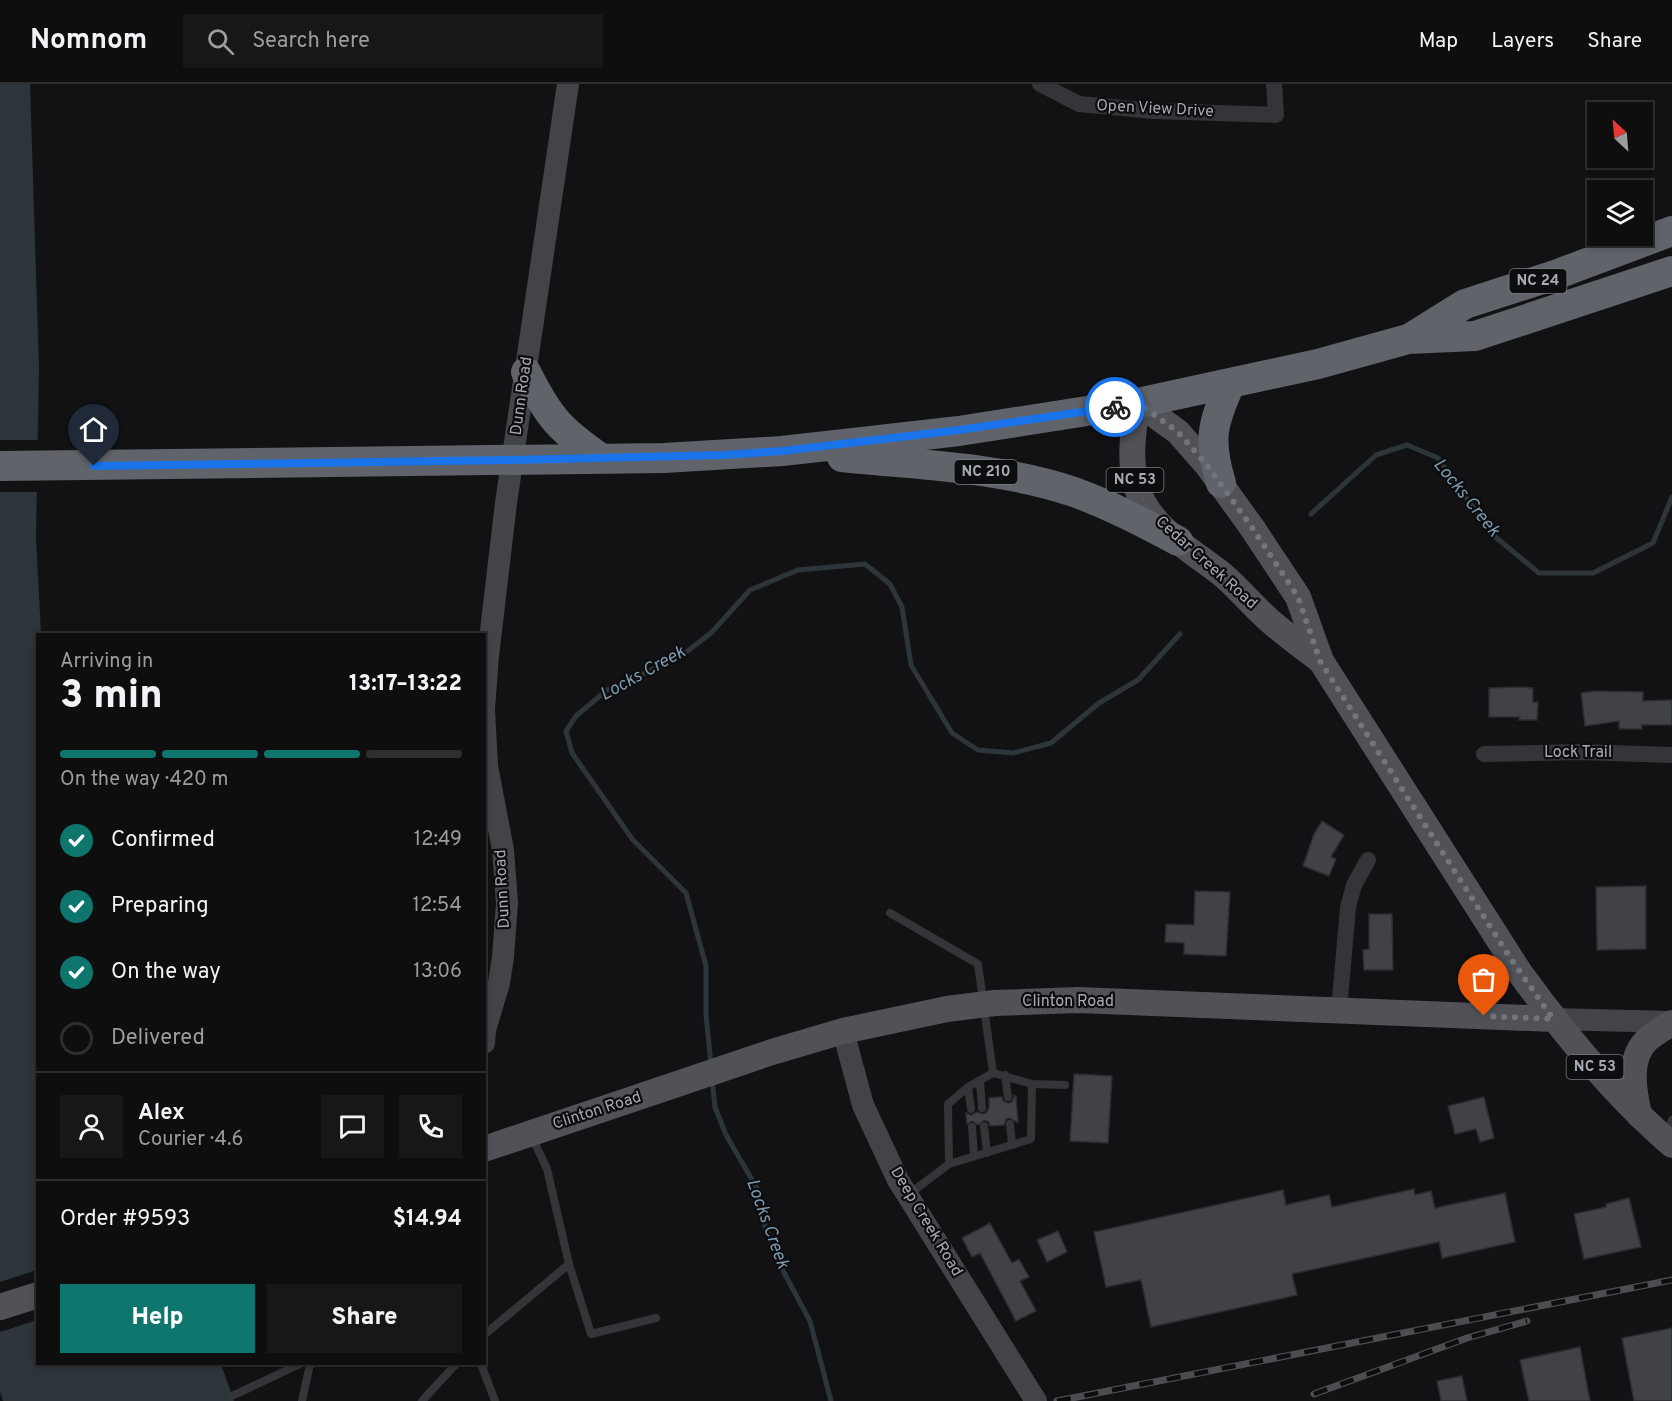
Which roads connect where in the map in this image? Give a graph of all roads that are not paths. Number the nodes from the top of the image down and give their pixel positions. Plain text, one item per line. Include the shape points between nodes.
1 (568, 84) edge
2 (1040, 84) edge
3 (1274, 84) edge
4 (1672, 231) edge
5 (1672, 271) edge
6 (1408, 339) junction
7 (526, 372) junction
8 (1230, 384) junction
9 (1138, 403) junction
10 (782, 451) junction
11 (602, 459) junction
12 (513, 460) junction
13 (0, 466) edge
14 (1221, 483) junction
15 (1178, 541) junction
16 (1320, 661) junction
17 (486, 682) edge
18 (486, 738) edge
19 (1484, 754) dead end
20 (1672, 755) edge
21 (1368, 860) dead end
22 (890, 913) dead end
23 (983, 1005) junction
24 (1339, 1010) junction
25 (1553, 1019) junction
26 (1672, 1022) edge
27 (486, 1028) edge
28 (843, 1031) junction
29 (993, 1073) junction
30 (1005, 1075) junction
31 (980, 1080) junction
32 (1032, 1084) junction
33 (1065, 1085) dead end
34 (968, 1087) junction
35 (1008, 1097) dead end
36 (982, 1108) dead end
37 (970, 1109) dead end
38 (1639, 1115) junction
39 (1010, 1124) dead end
40 (984, 1126) dead end
41 (972, 1127) dead end
42 (530, 1134) junction
43 (1669, 1134) edge
44 (1012, 1144) junction
45 (486, 1148) edge
46 (987, 1153) junction
47 (974, 1156) junction
48 (949, 1164) junction
49 (908, 1195) junction
50 (569, 1264) junction
51 (36, 1296) edge
52 (0, 1307) edge
53 (656, 1318) dead end
54 (486, 1333) edge
55 (298, 1365) edge
56 (310, 1365) edge
57 (455, 1365) edge
58 (481, 1365) edge
59 (232, 1395) dead end
60 (302, 1401) edge
61 (422, 1401) edge
62 (495, 1401) edge
63 (1036, 1401) edge

1 - 7 street, Dunn Road
2 - 3 street, Open View Drive via 1079,104 1276,115
4 - 6 highway, NC 24 via 1465,304
5 - 6 highway, NC 24 via 1475,336
6 - 8 highway, NC 24
7 - 11 highway via 554,420
7 - 12 street, Dunn Road
8 - 9 highway, NC 24
8 - 14 highway via 1213,429 1213,451
9 - 10 highway, NC 24
9 - 14 main road, Cedar Creek Road / NC 53 via 1178,432
9 - 15 main road, Cedar Creek Road / NC 53 via 1132,434 1138,492 1148,511
10 - 11 highway, NC 24
10 - 15 highway, NC 210 via 967,470 1040,482 1110,506
11 - 12 highway, NC 24
12 - 13 highway, NC 24
12 - 17 street, Dunn Road
14 - 16 main road, Cedar Creek Road / NC 53 via 1298,597
15 - 16 main road, Cedar Creek Road / NC 53 via 1227,578 1269,620
16 - 25 main road, Cedar Creek Road / NC 53
18 - 27 street, Dunn Road via 507,903 503,957
19 - 20 street, Lock Trail
21 - 24 street via 1354,885 1348,907
22 - 23 lane via 978,964
23 - 24 main road, Clinton Road via 1078,1000
23 - 28 main road, Clinton Road
23 - 29 lane
24 - 25 main road, Clinton Road
25 - 26 street, Clinton Road
25 - 38 main road, Cedar Creek Road / NC 53
26 - 38 main road via 1646,1040 1635,1062 1633,1087
28 - 42 main road, Clinton Road
28 - 49 street, Deep Creek Road via 863,1105
29 - 30 lane
29 - 31 lane
30 - 32 lane
30 - 35 lane
31 - 34 lane
31 - 36 lane
32 - 33 lane
32 - 44 lane via 1031,1139
34 - 37 lane
34 - 48 lane via 948,1104
38 - 43 main road, Cedar Creek Road / NC 53
39 - 44 lane
40 - 46 lane
41 - 47 lane
42 - 45 main road, Clinton Road
42 - 50 lane via 547,1168
44 - 46 lane
46 - 47 lane
47 - 48 lane
48 - 49 lane
49 - 63 street, Deep Creek Road
50 - 53 lane via 591,1334
50 - 54 lane
51 - 52 main road
55 - 59 lane
56 - 60 lane
57 - 61 lane
58 - 62 lane

